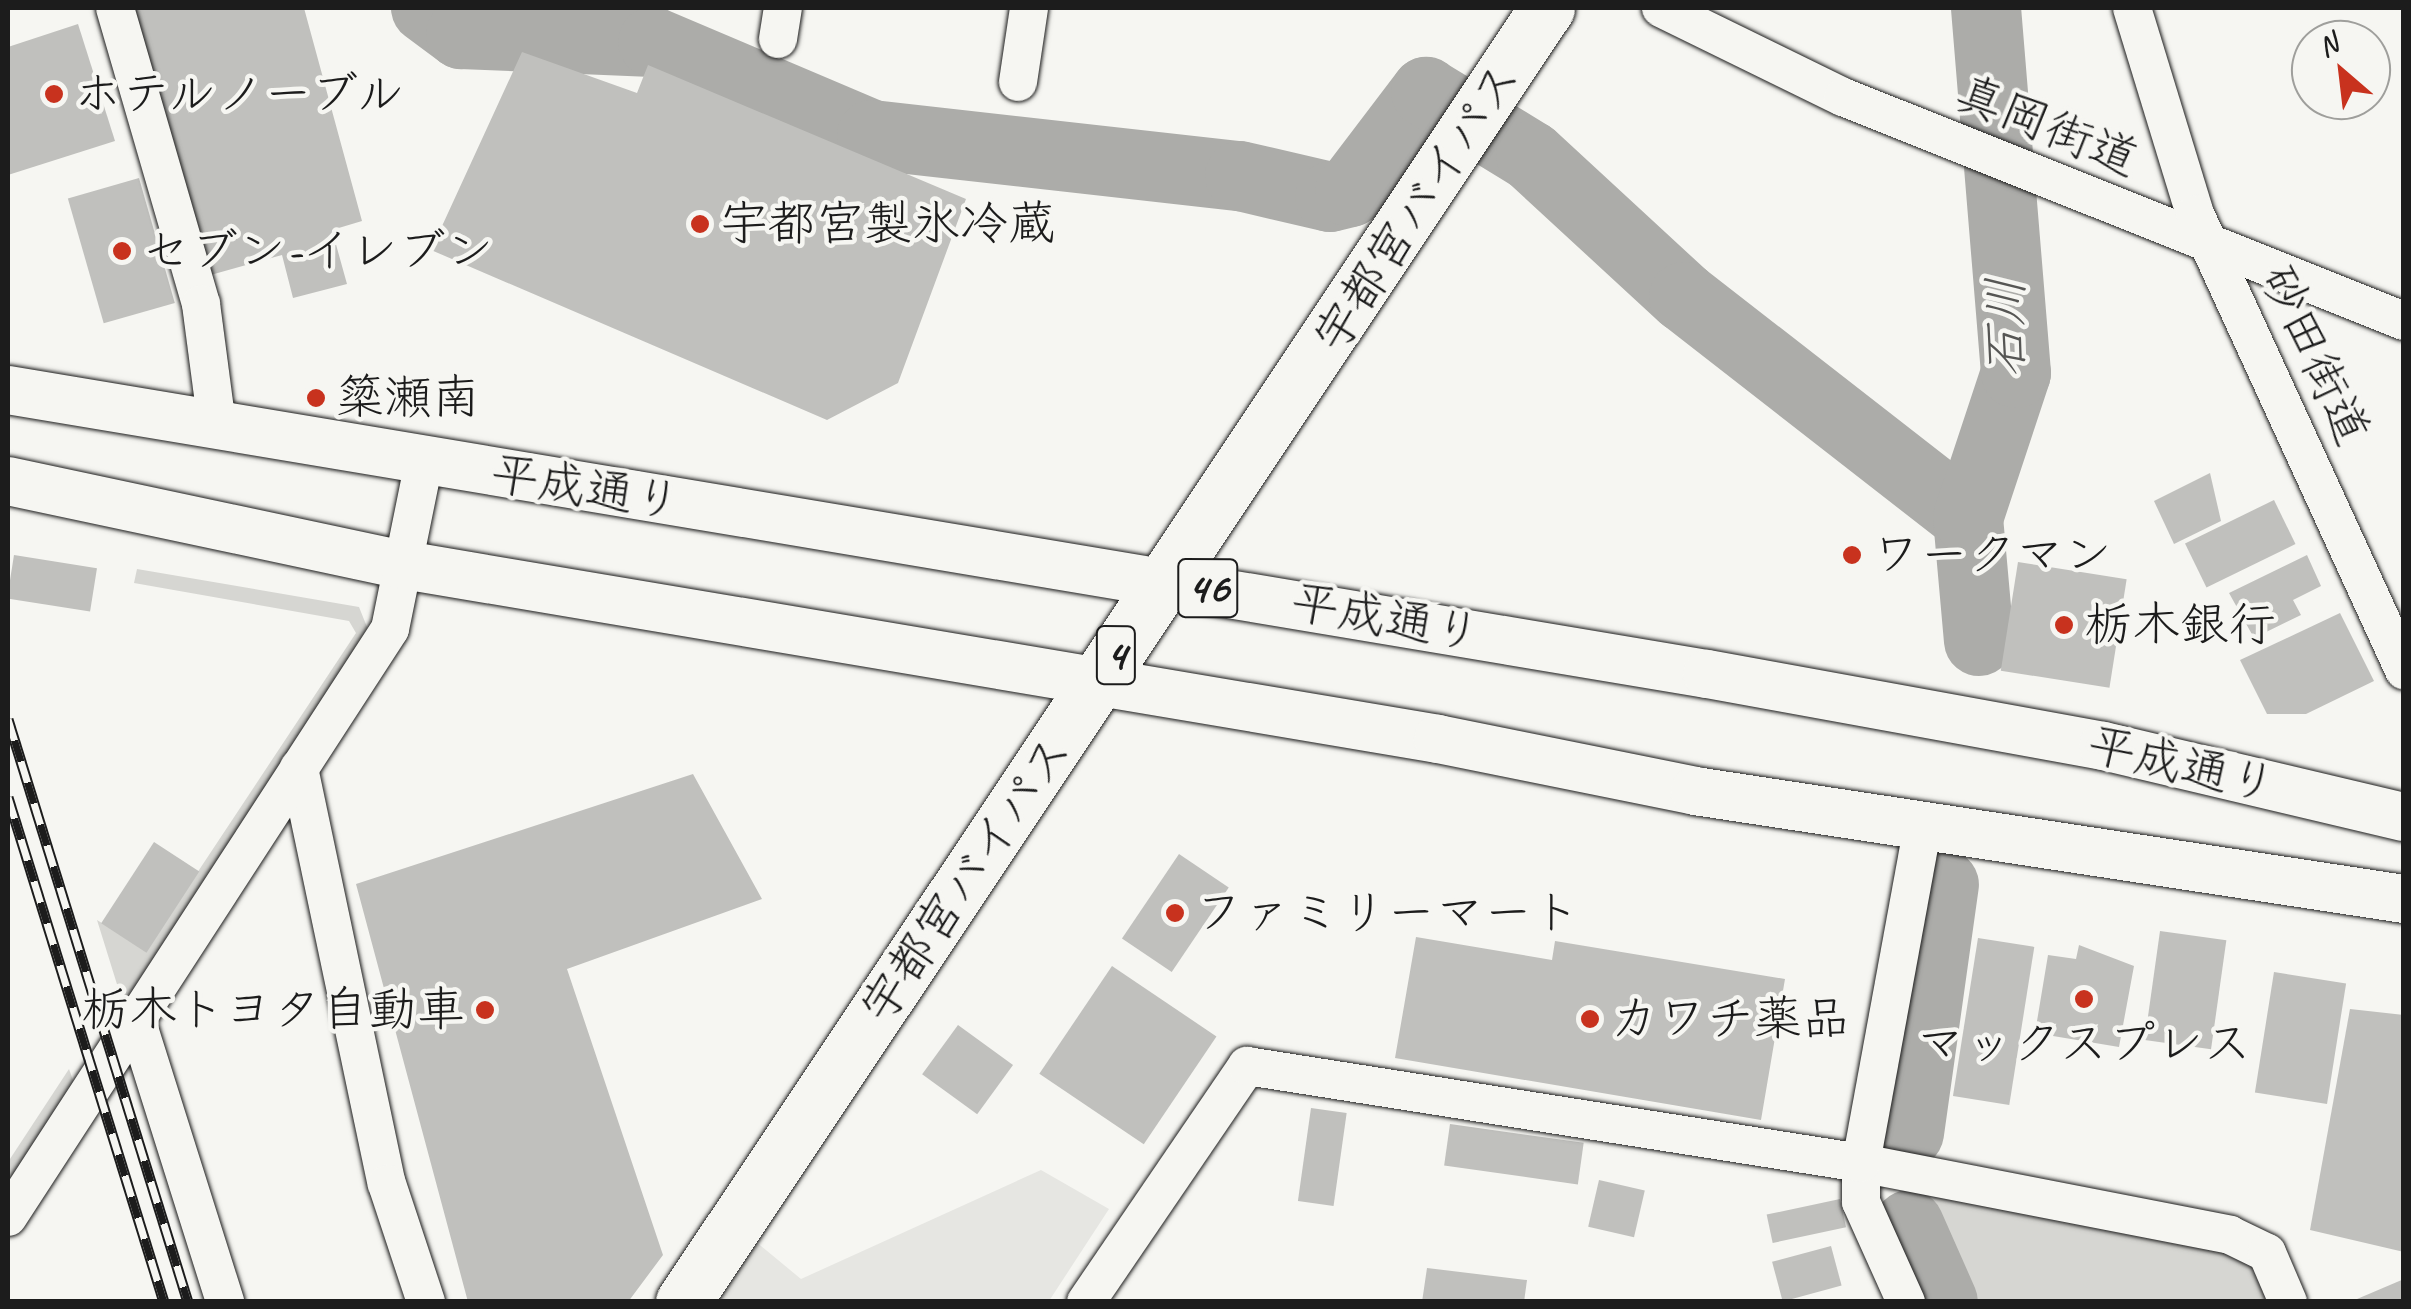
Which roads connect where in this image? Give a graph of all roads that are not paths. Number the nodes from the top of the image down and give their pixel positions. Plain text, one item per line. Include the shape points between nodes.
1 (115, 8) edge
2 (1030, 8) edge
3 (1548, 8) edge
4 (2132, 8) edge
5 (1680, 11) edge
6 (1018, 82) dead end
7 (2210, 246) junction
8 (2404, 321) edge
9 (8, 390) edge
10 (217, 426) junction
11 (424, 462) junction
12 (8, 482) edge
13 (404, 565) junction
14 (1167, 581) junction
15 (2404, 670) edge
16 (1097, 683) junction
17 (299, 768) junction
18 (2404, 817) edge
19 (1922, 830) junction
20 (2404, 899) edge
21 (136, 1019) junction
22 (1861, 1163) junction
23 (8, 1217) edge
24 (224, 1302) edge
25 (426, 1302) edge
26 (683, 1302) edge
27 (1086, 1302) edge
28 (1906, 1302) edge
29 (2288, 1302) edge

1 - 10 street via 201,304
2 - 6 street
3 - 14 highway, 宇都宮バイパス / 4
4 - 7 street, 砂田街道
5 - 7 street, 真岡街道 via 1843,98
7 - 8 street, 真岡街道
7 - 15 street, 砂田街道
9 - 10 main road, 平成通り / 46
10 - 11 main road, 平成通り / 46
11 - 13 street
11 - 14 main road, 平成通り / 46
12 - 13 main road, 平成通り / 46
13 - 16 main road, 平成通り / 46
13 - 17 street via 390,629
14 - 16 highway, 宇都宮バイパス / 4
14 - 18 main road, 平成通り / 46 via 2046,735
16 - 19 main road, 平成通り / 46
16 - 26 highway, 宇都宮バイパス / 4
17 - 21 street
17 - 25 street via 387,1184
19 - 20 main road, 平成通り / 46
19 - 22 street
21 - 23 street
21 - 24 street
22 - 27 street via 1247,1066
22 - 28 street via 1861,1202
22 - 29 street via 2230,1234 2267,1252

